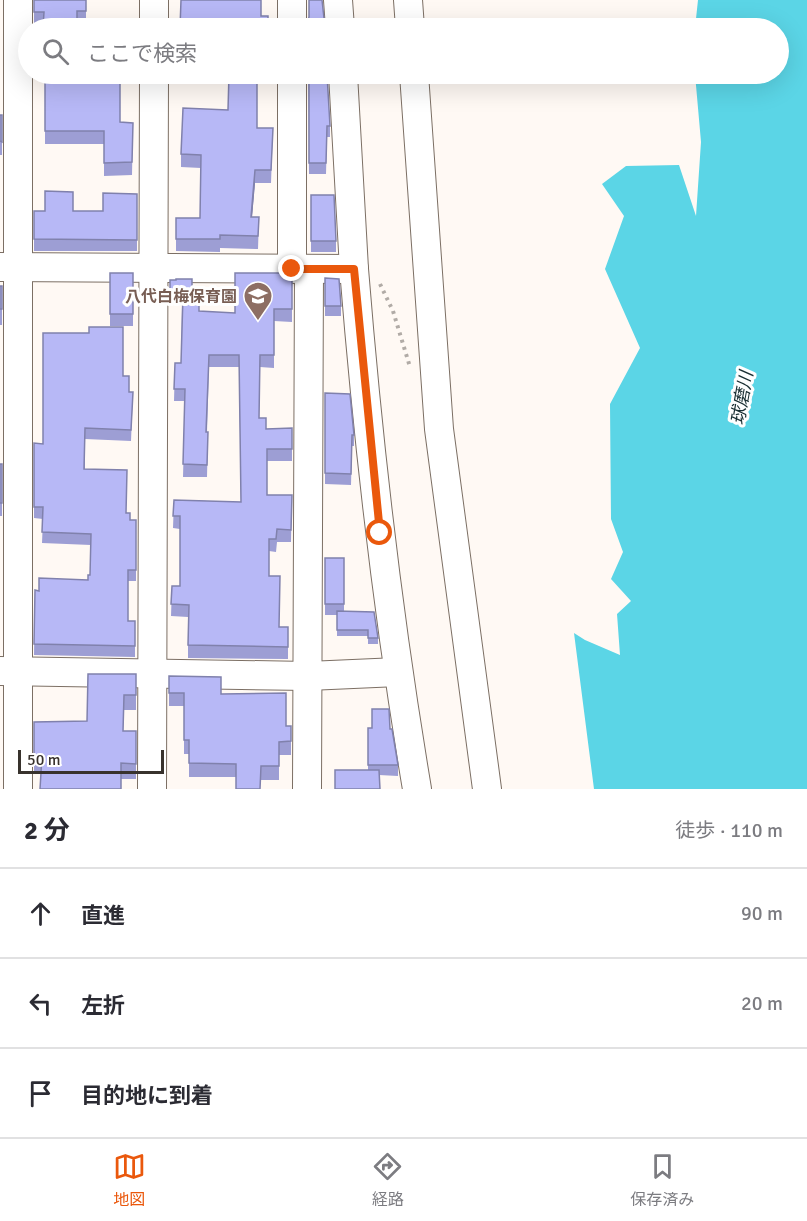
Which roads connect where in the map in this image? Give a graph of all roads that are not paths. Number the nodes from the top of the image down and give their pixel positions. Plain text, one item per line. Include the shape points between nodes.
1 (18, 0) edge
2 (154, 0) edge
3 (292, 0) edge
4 (338, 0) edge
5 (408, 0) edge
6 (154, 18) edge
7 (292, 18) edge
8 (339, 18) edge
9 (409, 18) edge
10 (154, 84) edge
11 (292, 84) edge
12 (344, 84) edge
13 (415, 84) edge
14 (8, 267) edge
15 (154, 268) junction
16 (300, 269) junction
17 (354, 269) junction
18 (9, 672) edge
19 (398, 672) junction
20 (153, 674) junction
21 (308, 676) junction
22 (18, 789) edge
23 (152, 789) edge
24 (307, 789) edge
25 (417, 789) edge
26 (487, 789) edge

1 - 14 street
2 - 6 street
3 - 7 street
4 - 8 street
5 - 9 street
10 - 15 street
11 - 16 street
12 - 17 street
13 - 26 street via 439,429
14 - 15 street
14 - 18 street
15 - 16 street
15 - 20 street
16 - 17 street
16 - 21 street
17 - 19 street
18 - 20 street
18 - 22 street
19 - 21 street
19 - 25 street
20 - 21 street
20 - 23 street
21 - 24 street

